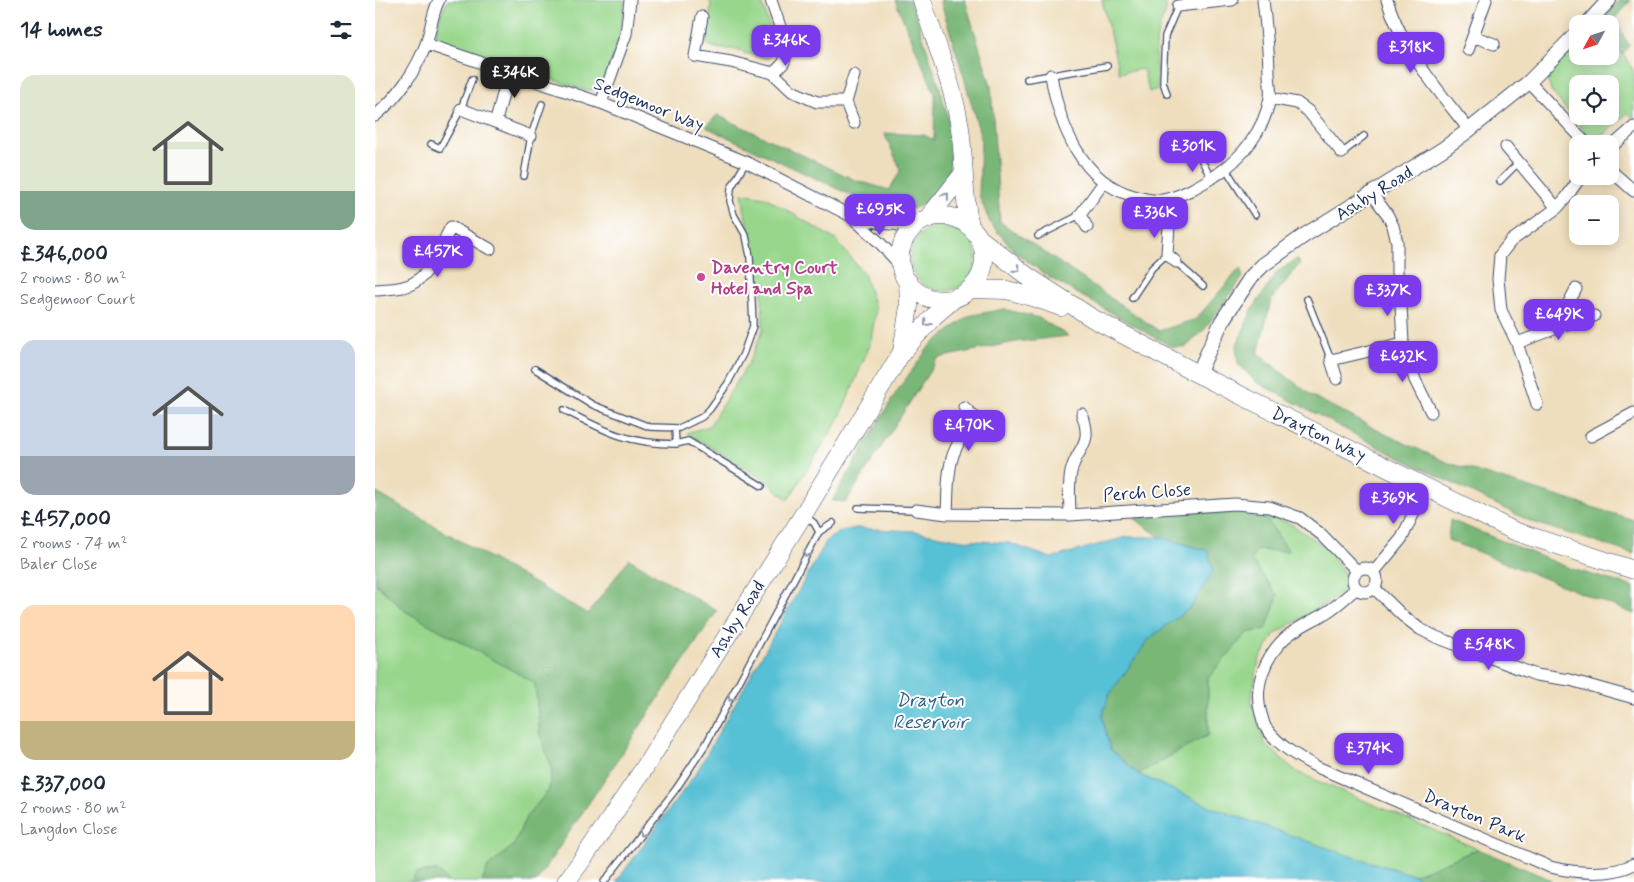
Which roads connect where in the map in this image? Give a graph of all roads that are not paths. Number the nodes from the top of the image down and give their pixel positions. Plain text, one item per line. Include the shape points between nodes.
1 (439, 0) edge
2 (630, 0) edge
3 (771, 0) edge
4 (921, 0) edge
5 (1232, 0) edge
6 (1263, 0) edge
7 (1387, 0) edge
8 (1485, 0) edge
9 (1609, 0) edge
10 (1178, 6) joint
11 (1595, 15) edge
12 (703, 17) dead end
13 (1473, 36) junction
14 (1569, 41) edge
15 (426, 44) junction
16 (1494, 44) dead end
17 (1468, 50) dead end
18 (1107, 66) dead end
19 (509, 71) junction
20 (773, 73) junction
21 (1051, 75) junction
22 (854, 76) dead end
23 (472, 79) dead end
24 (1027, 80) dead end
25 (1529, 82) junction
26 (1167, 94) dead end
27 (1270, 98) junction
28 (846, 102) junction
29 (601, 103) junction
30 (542, 104) dead end
31 (461, 109) junction
32 (375, 116) edge
33 (496, 121) junction
34 (854, 123) dead end
35 (1634, 127) edge
36 (1469, 130) junction
37 (1579, 135) edge
38 (531, 136) junction
39 (1365, 136) dead end
40 (1619, 140) edge
41 (431, 144) dead end
42 (1506, 147) dead end
43 (1342, 153) joint
44 (1202, 161) dead end
45 (745, 162) junction
46 (1519, 162) junction
47 (1226, 169) junction
48 (963, 174) junction
49 (524, 176) dead end
50 (1211, 178) junction
51 (1619, 178) edge
52 (1500, 181) dead end
53 (1104, 182) junction
54 (1574, 185) edge
55 (1634, 191) edge
56 (1372, 194) junction
57 (1165, 200) junction
58 (1557, 208) junction
59 (1080, 215) junction
60 (851, 216) junction
61 (1255, 216) dead end
62 (922, 222) junction
63 (1087, 227) dead end
64 (975, 232) junction
65 (1038, 236) dead end
66 (490, 248) dead end
67 (1167, 254) junction
68 (1176, 262) joint
69 (905, 274) junction
70 (1203, 286) dead end
71 (1576, 289) dead end
72 (375, 290) edge
73 (963, 293) junction
74 (1132, 298) dead end
75 (1307, 298) dead end
76 (1594, 316) dead end
77 (1092, 318) junction
78 (1570, 323) junction
79 (1403, 343) junction
80 (1517, 343) junction
81 (901, 352) junction
82 (1331, 360) junction
83 (535, 369) dead end
84 (1198, 374) junction
85 (1337, 379) dead end
86 (1537, 404) dead end
87 (964, 407) dead end
88 (564, 410) dead end
89 (1431, 412) dead end
90 (1634, 413) edge
91 (1082, 414) dead end
92 (675, 428) junction
93 (1591, 436) dead end
94 (676, 444) junction
95 (762, 486) dead end
96 (1426, 487) junction
97 (857, 508) dead end
98 (916, 510) joint
99 (947, 514) junction
100 (803, 515) junction
101 (1069, 515) junction
102 (833, 523) dead end
103 (819, 532) junction
104 (1634, 570) edge
105 (1357, 571) junction
106 (1374, 572) junction
107 (1357, 588) junction
108 (1374, 588) junction
109 (1634, 698) edge
110 (1634, 864) edge
111 (566, 882) edge
112 (604, 882) edge

1 - 15 street
2 - 29 street via 626,34
3 - 20 street via 782,31 785,52 784,62
4 - 48 main road via 955,103
5 - 10 street
6 - 27 street
7 - 36 street via 1403,40
8 - 13 street
9 - 11 street
10 - 26 lane via 1165,36 1163,82
12 - 20 street via 695,56
13 - 16 street
13 - 17 street
14 - 25 street, Ashby Road
15 - 19 street, Sedgemoor Way
15 - 32 street via 398,92
18 - 21 lane
19 - 29 street, Sedgemoor Way
19 - 33 street
20 - 28 street via 792,91 817,102
21 - 24 lane
21 - 53 street via 1058,112 1071,142 1083,161
22 - 28 street
23 - 31 lane
25 - 36 street, Ashby Road
25 - 37 street
27 - 43 street via 1297,104 1308,111
27 - 47 street via 1253,140
28 - 34 street
29 - 45 street, Sedgemoor Way
30 - 38 lane
31 - 33 street
31 - 41 lane via 440,148
33 - 38 street
35 - 40 street
36 - 56 street, Ashby Road
38 - 49 lane
39 - 43 lane
42 - 46 street
44 - 50 lane
45 - 60 street, Sedgemoor Way
45 - 92 lane via 731,188 730,201 746,236 750,256 753,326 728,383 710,409 691,423
46 - 52 lane
46 - 58 street
47 - 50 street
47 - 61 lane
62 -> 48 main road
48 - 64 main road via 965,204
50 - 57 street
51 - 55 street
53 - 57 street via 1146,200
53 - 59 street
54 - 58 street
56 - 79 street via 1387,214 1397,242
56 - 84 street, Ashby Road via 1305,235 1251,277 1222,321
57 - 67 street via 1169,226
58 - 80 street via 1511,240 1500,255 1501,310
59 - 63 street
59 - 65 lane
60 - 62 street, Sedgemoor Way via 880,223
60 - 69 street, Sedgemoor Way via 881,244
62 - 64 main road via 943,216 957,218
62 - 69 main road via 906,237 901,252
64 - 73 main road via 984,251 984,265 979,278
64 -> 77 main road, Drayton Way via 1027,276
66 - 72 street via 451,227 431,266 419,280 405,287
67 - 68 street
67 - 74 lane via 1152,268
68 - 70 lane
69 - 73 main road via 914,288 925,296 938,299
69 - 81 main road, Ashby Road via 909,306
71 - 78 street via 1566,308
73 - 77 main road, Drayton Way via 1007,290
73 -> 81 main road, Ashby Road via 934,316
75 - 82 lane
76 - 78 street
77 - 84 main road, Drayton Way
78 - 80 street
79 - 82 street
79 - 89 street via 1415,380
80 - 86 street
81 - 100 main road, Ashby Road
82 - 85 street
83 - 92 lane via 593,405 651,428
84 - 96 main road, Drayton Way
87 - 99 street via 974,417 953,456
88 - 94 lane via 611,434
90 - 93 street
91 - 101 street via 1087,435 1071,472
92 - 94 lane
94 - 95 lane via 688,441
96 - 104 main road, Drayton Way via 1514,531
96 - 106 street via 1402,538
97 - 98 lane
98 - 99 street, Perch Close
99 - 101 street, Perch Close
100 - 103 lane via 814,523
100 - 111 main road, Ashby Road via 645,767
101 - 105 street, Perch Close via 1235,504 1269,507 1300,518 1323,535
102 - 103 lane
103 -> 112 lane via 706,744 676,789
105 - 106 street via 1365,568
105 - 107 street via 1353,578
106 - 108 street via 1377,581
107 - 108 street via 1366,592
107 - 110 street, Drayton Park via 1328,612 1293,632 1267,659 1259,691 1260,708 1265,726 1275,739 1317,767 1550,867 1587,873 1613,871
108 - 109 street via 1403,616 1436,637 1536,675 1570,680

